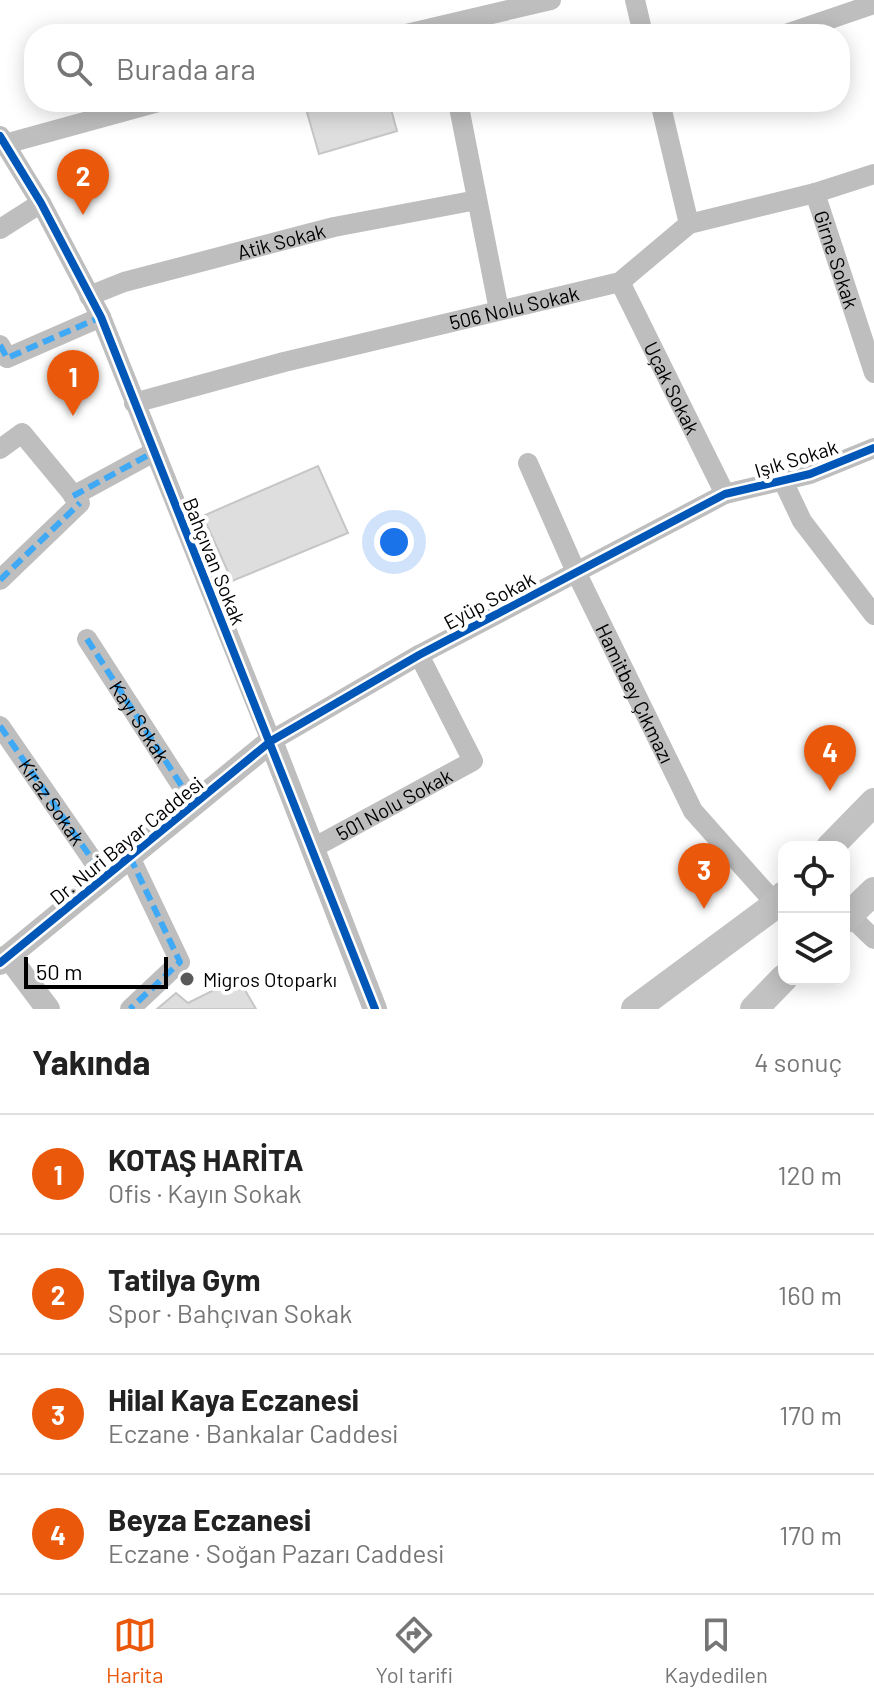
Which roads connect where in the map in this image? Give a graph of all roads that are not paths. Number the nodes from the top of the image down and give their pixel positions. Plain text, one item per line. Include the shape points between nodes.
1 (551, 0) edge
2 (635, 0) edge
3 (874, 4) edge
4 (450, 19) edge
5 (641, 24) edge
6 (815, 24) edge
7 (117, 112) edge
8 (460, 112) edge
9 (662, 112) edge
10 (2, 140) edge
11 (874, 174) edge
12 (815, 193) junction
13 (477, 200) junction
14 (41, 203) junction
15 (689, 224) junction
16 (0, 229) edge
17 (620, 282) junction
18 (89, 296) junction
19 (499, 310) junction
20 (101, 317) junction
21 (0, 345) edge
22 (874, 373) edge
23 (134, 403) junction
24 (874, 448) edge
25 (0, 449) edge
26 (154, 452) junction
27 (528, 463) dead end
28 (783, 481) junction
29 (725, 494) junction
30 (77, 500) junction
31 (576, 572) junction
32 (0, 580) edge
33 (874, 615) edge
34 (87, 639) dead end
35 (419, 655) junction
36 (0, 726) edge
37 (271, 741) junction
38 (874, 802) edge
39 (194, 805) junction
40 (836, 841) edge
41 (313, 848) junction
42 (130, 857) junction
43 (105, 878) junction
44 (874, 891) edge
45 (777, 902) edge
46 (846, 913) edge
47 (850, 918) edge
48 (874, 939) edge
49 (3, 954) edge
50 (778, 984) edge
51 (48, 1009) edge
52 (130, 1009) edge
53 (375, 1009) edge
54 (635, 1009) edge
55 (754, 1009) edge

1 - 4 street
2 - 5 street
3 - 6 street
7 - 10 street
8 - 13 street
9 - 15 street
10 - 14 street, Bahçıvan Sokak
11 - 12 street, 506 Nolu Sokak
12 - 15 street, 506 Nolu Sokak
12 - 22 street, Girne Sokak
13 - 18 street, Atik Sokak via 334,227
13 - 19 street
14 - 16 street
14 - 18 street, Bahçıvan Sokak
15 - 17 street, 506 Nolu Sokak
17 - 19 street, 506 Nolu Sokak
17 - 29 street, Uçak Sokak
18 - 20 street, Bahçıvan Sokak
19 - 23 street, 506 Nolu Sokak
20 - 21 street via 7,358
20 - 23 street, Bahçıvan Sokak
23 - 26 street, Bahçıvan Sokak
24 - 28 street, Işık Sokak
25 - 30 street via 22,433
26 - 30 street
26 - 37 street, Bahçıvan Sokak
27 - 31 street, Hamitbey Çıkmazı
28 - 29 street, Işık Sokak
28 - 33 street via 802,521
29 - 31 street, Eyüp Sokak
30 - 32 street
31 - 35 street, Eyüp Sokak
31 - 45 street, Hamitbey Çıkmazı via 693,811
34 - 39 street, Kayı Sokak
35 - 37 street, Eyüp Sokak
35 - 41 street, 501 Nolu Sokak via 473,761
36 - 43 street, Kiraz Sokak
37 - 39 street, Dr. Nuri Bayar Caddesi
37 - 41 street, Bahçıvan Sokak
38 - 40 main road
39 - 42 street, Dr. Nuri Bayar Caddesi
41 - 53 street, Bahçıvan Sokak
42 - 43 street, Dr. Nuri Bayar Caddesi
42 - 52 street via 180,962
43 - 49 street, Dr. Nuri Bayar Caddesi
44 - 46 main road
45 - 54 main road
47 - 48 street
49 - 51 street
50 - 55 main road

